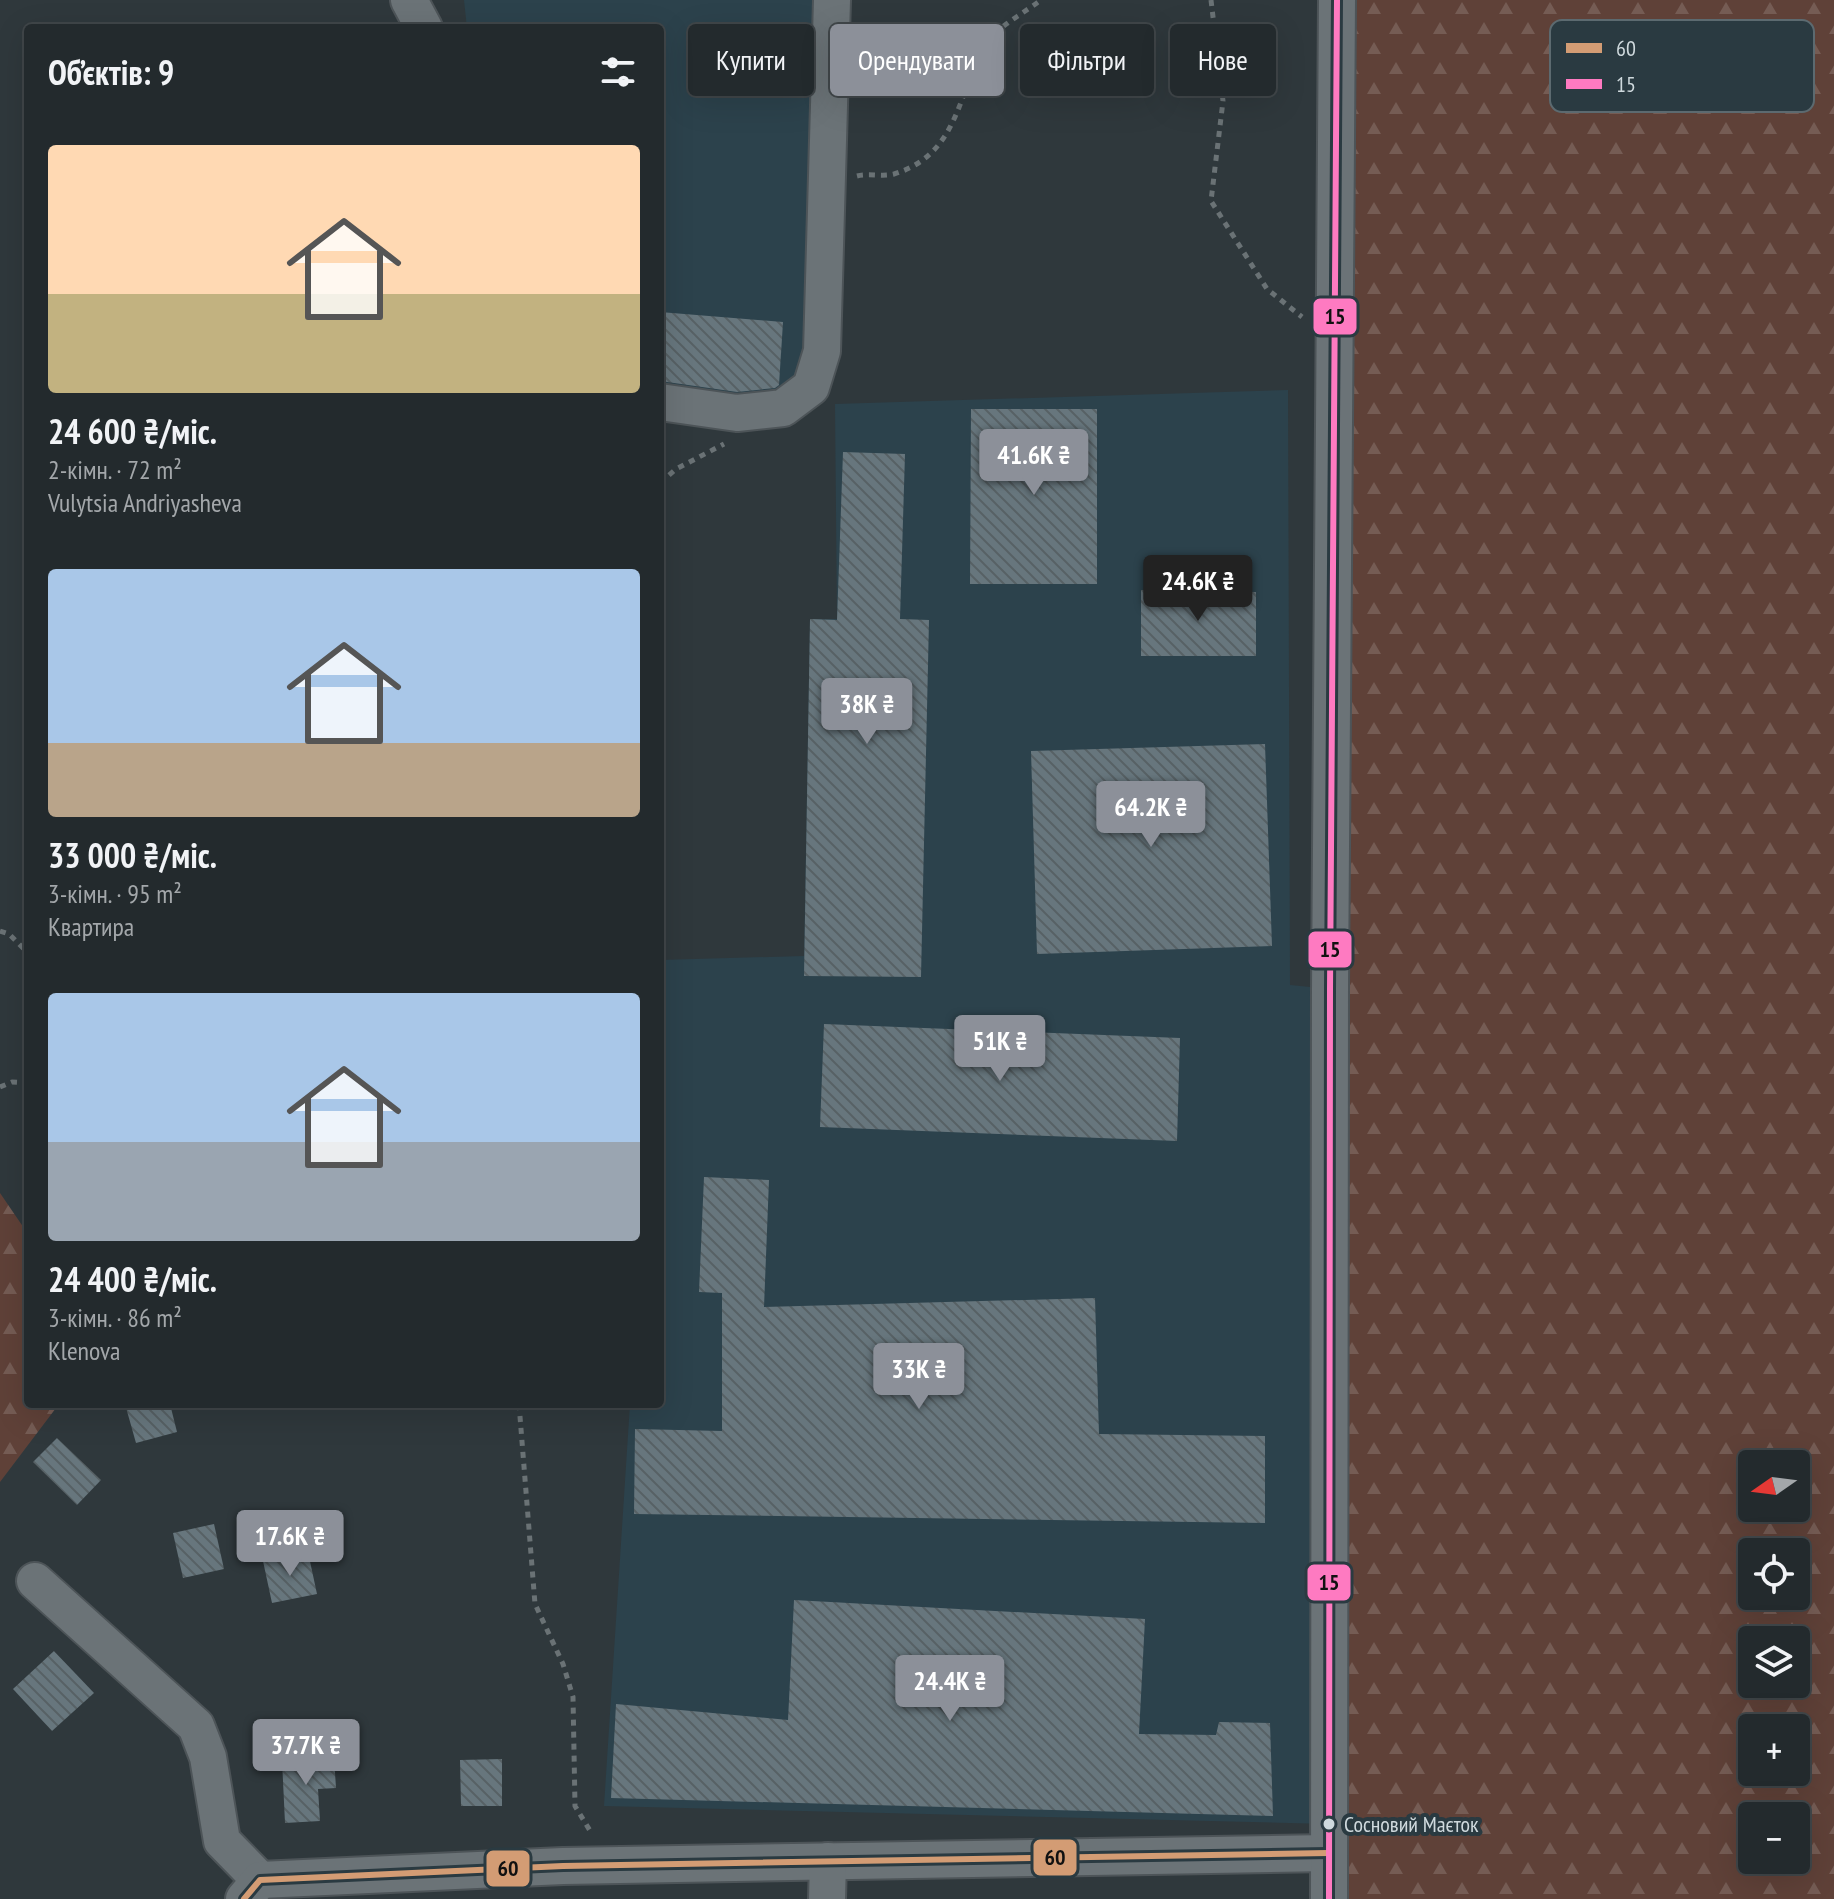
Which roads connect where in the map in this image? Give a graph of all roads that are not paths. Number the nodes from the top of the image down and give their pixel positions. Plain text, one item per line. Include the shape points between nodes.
1 (409, 0) edge
2 (832, 0) edge
3 (1337, 0) edge
4 (422, 24) edge
5 (664, 403) edge
6 (35, 1581) dead end
7 (1328, 1853) junction
8 (828, 1861) junction
9 (252, 1889) edge
10 (827, 1899) edge
11 (1329, 1899) edge

1 - 4 street
2 - 5 street via 822,351 811,387 783,408 737,413
3 - 7 street
6 - 9 street via 196,1726 208,1757 222,1841
7 - 8 street
7 - 11 street
8 - 9 street via 621,1865
8 - 10 street

